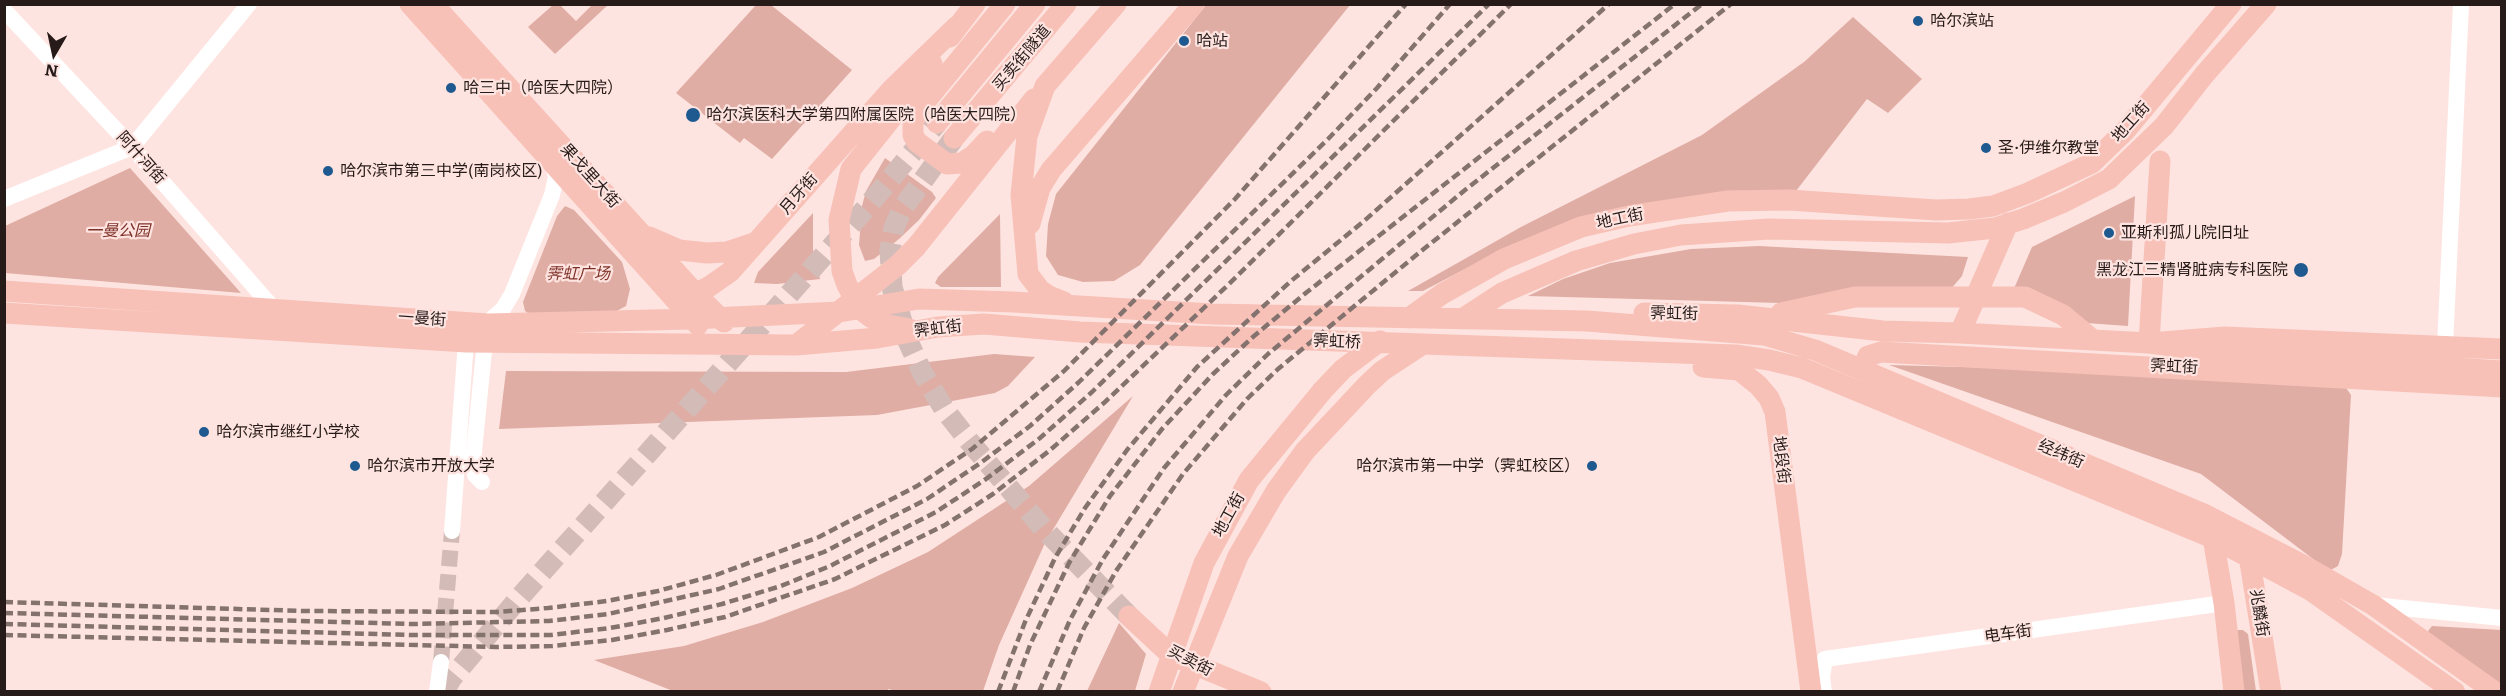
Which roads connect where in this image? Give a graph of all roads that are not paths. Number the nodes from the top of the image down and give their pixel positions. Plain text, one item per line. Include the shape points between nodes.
1 (249, 4) edge
2 (410, 4) edge
3 (433, 4) edge
4 (975, 4) edge
5 (1005, 4) edge
6 (1035, 4) edge
7 (1066, 4) edge
8 (1116, 4) edge
9 (1194, 4) edge
10 (2231, 4) edge
11 (2266, 4) edge
12 (2461, 4) edge
13 (4, 10) edge
14 (957, 26) junction
15 (1045, 86) junction
16 (937, 123) tunnel mouth
17 (954, 138) tunnel mouth
18 (132, 147) junction
19 (2160, 161) dead end
20 (553, 164) junction
21 (4, 199) edge
22 (2008, 223) junction
23 (641, 233) junction
24 (758, 242) junction
25 (1026, 255) junction
26 (4, 291) edge
27 (1976, 297) junction
28 (688, 306) junction
29 (851, 307) junction
30 (1088, 307) junction
31 (273, 309) junction
32 (4, 313) edge
33 (1761, 317) junction
34 (719, 318) junction
35 (1587, 321) junction
36 (919, 331) junction
37 (1080, 332) joint
38 (1960, 333) junction
39 (479, 336) junction
40 (2093, 340) junction
41 (2149, 343) junction
42 (719, 345) junction
43 (749, 345) junction
44 (796, 345) junction
45 (2445, 346) junction
46 (2502, 349) edge
47 (1603, 351) junction
48 (2502, 371) edge
49 (1870, 375) junction
50 (2502, 387) edge
51 (482, 482) dead end
52 (452, 531) tunnel mouth
53 (2244, 534) junction
54 (2213, 538) junction
55 (2251, 559) junction
56 (2224, 603) junction
57 (2373, 605) junction
58 (1129, 616) tunnel mouth
59 (2502, 618) edge
60 (1171, 655) junction
61 (441, 662) tunnel mouth
62 (1192, 664) junction
63 (437, 692) edge
64 (1159, 692) edge
65 (1183, 692) edge
66 (1261, 692) edge
67 (1811, 692) edge
68 (1824, 692) edge
69 (2234, 692) edge
70 (2271, 692) edge
71 (2455, 692) edge
72 (2495, 692) edge

1 - 18 street
2 - 20 main road, 果戈里大街
3 - 23 main road, 果戈里大街
4 - 14 main road, 月牙街
5 - 15 main road via 920,108 913,122 913,135 947,164 962,163
6 - 16 main road
7 - 17 main road, 买卖街隧道
8 - 15 main road
9 - 25 main road via 1051,170 1034,205
10 - 60 main road, 地工街 via 2125,131 2092,163 1993,206 1936,210 1788,200 1684,206 1581,227 1504,259 1442,294 1343,369 1249,480 1204,563
11 - 22 main road, 地工街 via 2164,126 2109,178 2064,202
12 - 45 street
13 - 18 street, 阿什河街
14 - 24 main road, 月牙街 via 892,89
14 - 29 main road, 月牙街 via 847,179 839,232 842,271
15 - 25 main road via 1027,136 1023,163
15 - 29 main road via 916,247
18 - 21 street
18 - 31 street, 阿什河街
19 - 41 main road
20 - 28 main road, 果戈里大街
20 - 39 street via 556,177 552,195 512,294
22 - 27 main road
22 - 62 main road, 地工街 via 1948,233 1769,229 1681,235 1585,258 1502,293 1382,371 1305,451 1243,548
23 - 24 main road via 669,247 698,253 727,252
23 - 28 main road, 果戈里大街
24 - 28 main road, 月牙街
25 - 30 main road via 1028,274 1040,290
26 - 31 main road, 一曼街
27 - 33 main road, 霁虹街 via 1855,297
27 - 38 main road
27 - 40 main road, 霁虹街 via 2025,297 2062,315
28 - 34 main road, 一曼街
28 - 39 main road, 一曼街 via 616,322
28 - 42 main road, 果戈里大街
29 - 30 main road, 霁虹街 via 919,299
29 - 34 main road, 一曼街
29 - 36 main road via 888,326
29 - 44 main road
30 - 35 main road, 霁虹桥 via 1212,314
31 - 39 main road, 一曼街
32 - 39 main road, 一曼街
33 - 35 main road, 霁虹街 via 1614,314
33 - 38 main road, 霁虹街 via 1883,331
34 - 43 main road
35 - 49 main road, 经纬街 via 1764,335 1815,350
36 - 37 main road, 霁虹街 via 984,324
36 - 44 main road, 霁虹街
37 - 47 main road, 霁虹桥
38 - 40 main road, 霁虹街
39 - 42 main road, 一曼街
39 - 51 street via 473,461 475,475
39 - 52 street
40 - 41 main road, 霁虹街
41 - 45 main road, 霁虹街 via 2225,337
41 - 48 main road, 霁虹街 via 2225,353
42 - 43 main road, 一曼街
43 - 44 main road, 一曼街
45 - 46 main road, 霁虹街
47 - 54 main road, 经纬街 via 1736,355 1802,368
47 - 67 main road, 地段街 via 1632,361 1739,370 1769,398 1775,412
49 - 50 main road, 霁虹街 via 1864,363 1868,356 1881,352
49 - 53 main road, 经纬街
53 - 55 main road, 兆麟街
53 - 57 main road, 经纬街
54 - 55 main road, 经纬街
54 - 56 main road, 兆麟街
55 - 70 main road, 兆麟街
55 - 71 main road, 经纬街 via 2310,590
56 - 68 street, 电车街 via 1825,659
56 - 69 main road, 兆麟街
57 - 59 street
57 - 72 main road, 经纬街
58 - 60 main road, 买卖街
60 - 62 main road, 买卖街
60 - 64 main road, 地工街
61 - 63 street
62 - 65 main road, 地工街
62 - 66 main road, 买卖街

